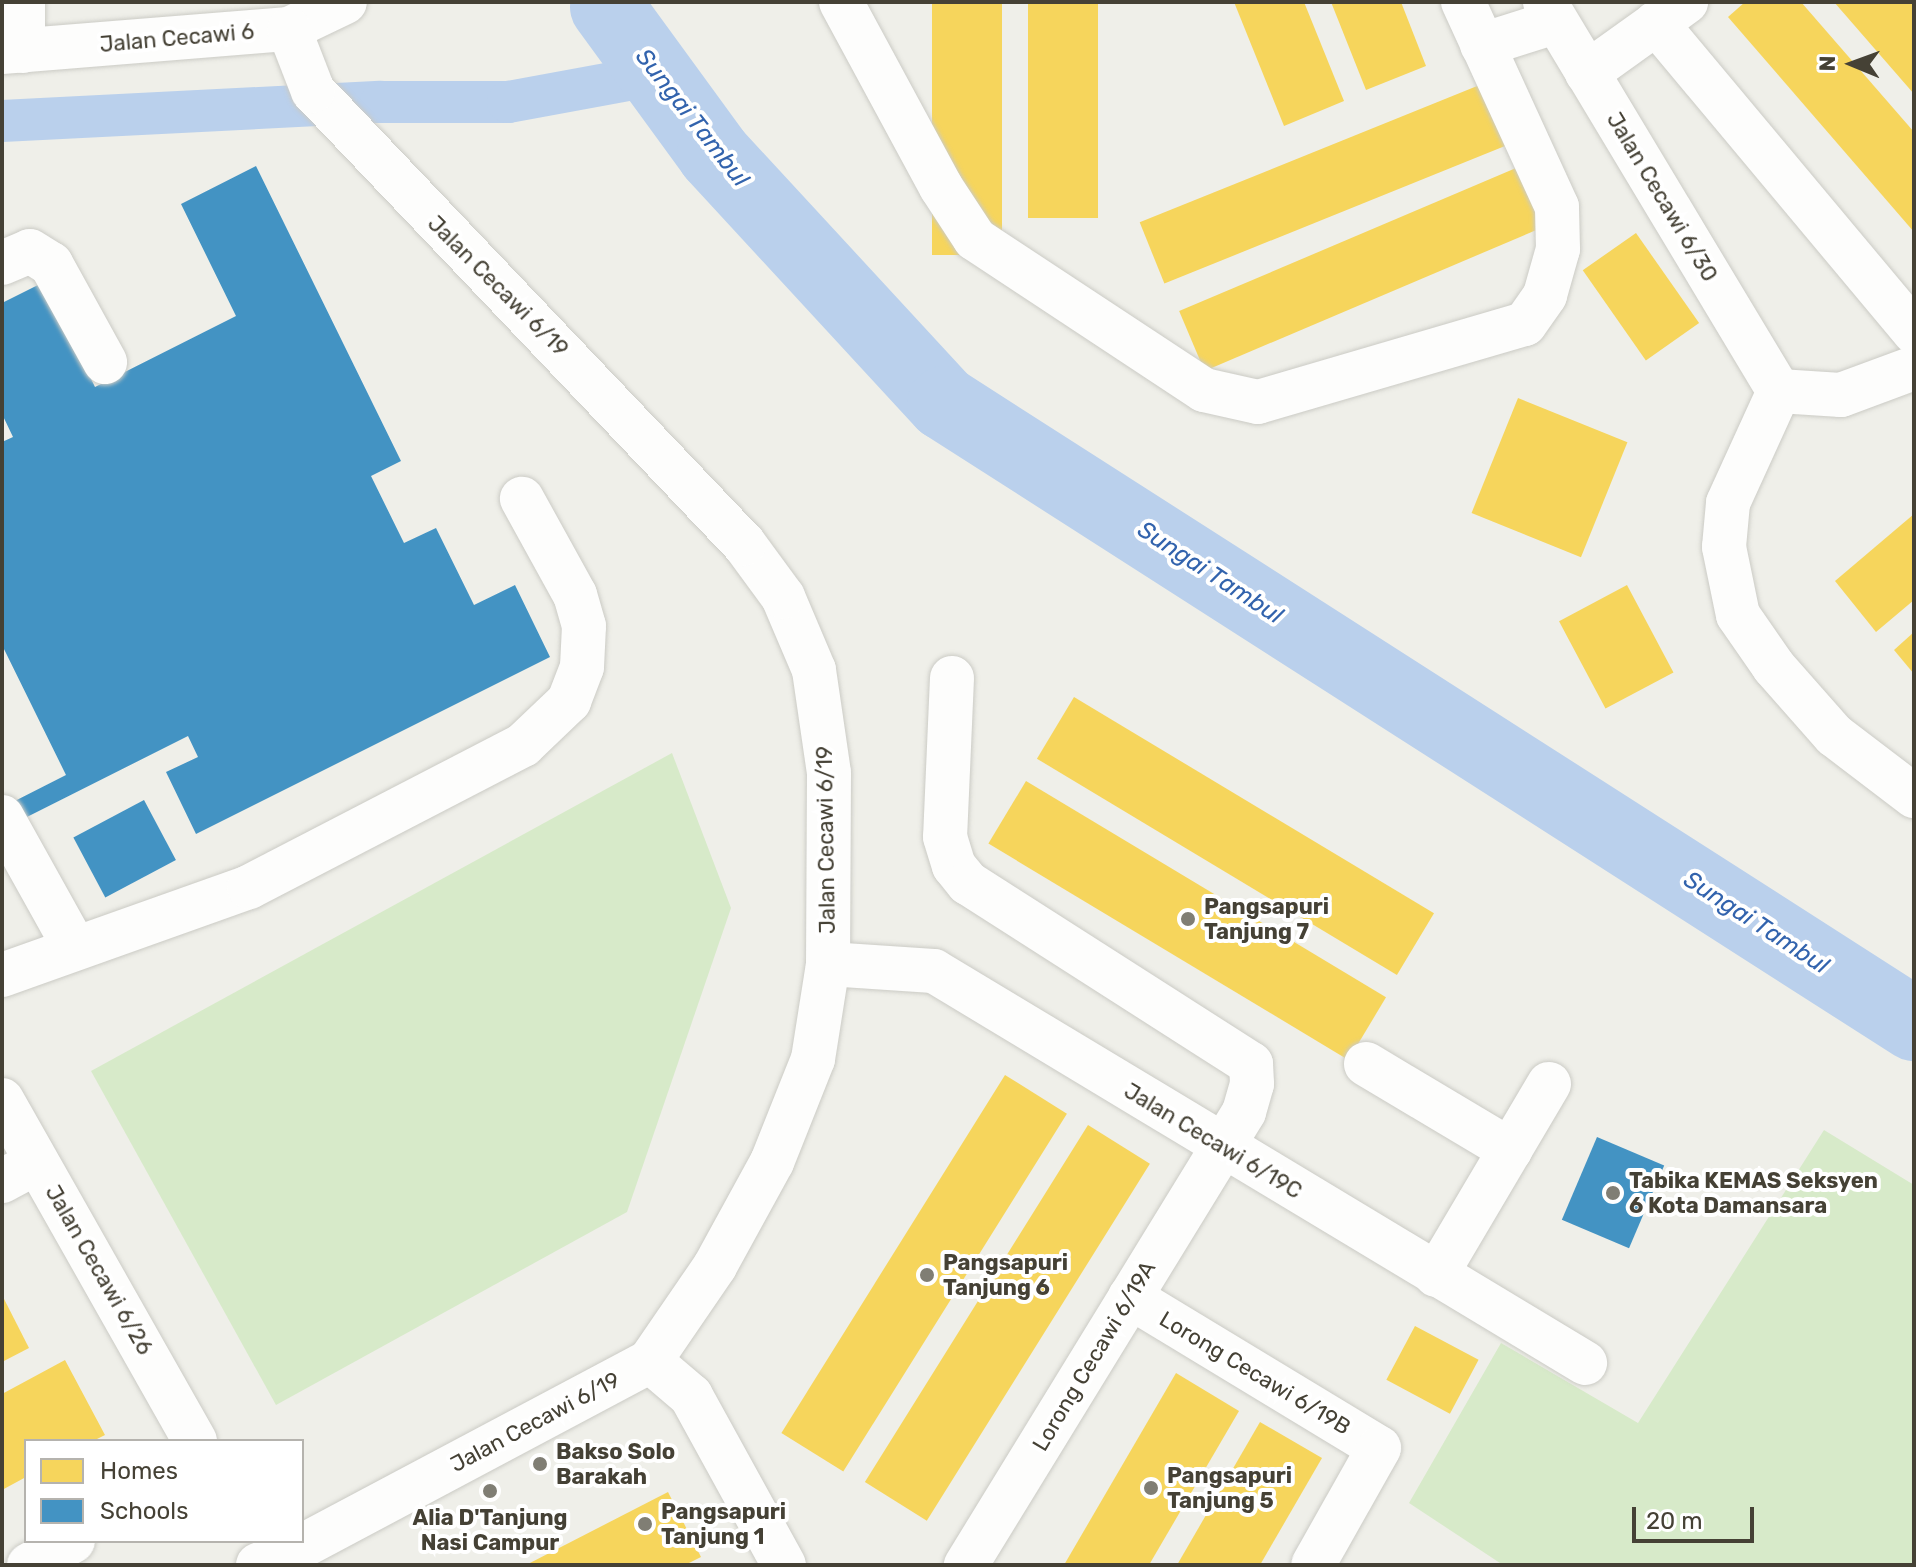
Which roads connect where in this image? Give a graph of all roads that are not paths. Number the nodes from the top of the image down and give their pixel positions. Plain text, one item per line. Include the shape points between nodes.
1 (23, 2) edge
2 (345, 2) edge
3 (841, 2) edge
4 (1463, 2) edge
5 (1550, 12) edge
6 (1671, 13) edge
7 (289, 29) junction
8 (1482, 45) junction
9 (12, 51) edge
10 (1587, 73) junction
11 (2, 263) edge
12 (1914, 332) edge
13 (105, 362) dead end
14 (1914, 368) edge
15 (1779, 391) junction
16 (522, 499) dead end
17 (952, 678) dead end
18 (1914, 796) edge
19 (2, 817) edge
20 (75, 948) junction
21 (828, 964) junction
22 (2, 975) edge
23 (1366, 1064) dead end
24 (1549, 1084) dead end
25 (2, 1100) edge
26 (1222, 1146) junction
27 (1510, 1150) junction
28 (19, 1172) edge
29 (1436, 1275) junction
30 (1130, 1297) junction
31 (650, 1361) junction
32 (1585, 1363) dead end
33 (194, 1439) edge
34 (69, 1543) edge
35 (257, 1556) edge
36 (1328, 1560) edge
37 (29, 1565) edge
38 (784, 1565) edge
39 (966, 1565) edge

1 - 9 street
2 - 7 street, Jalan Cecawi 6
3 - 8 street via 941,187 975,239 1204,390 1258,402 1525,324 1545,295 1558,249 1557,207
4 - 8 street
5 - 8 street
5 - 10 street, Jalan Cecawi 6/30
6 - 10 street
6 - 12 street
7 - 9 street, Jalan Cecawi 6
7 - 21 street, Jalan Cecawi 6/19 via 324,104 744,544 783,597 814,670 829,773
10 - 15 street, Jalan Cecawi 6/30
11 - 13 street via 30,251 51,264
14 - 15 street via 1841,395
15 - 18 street via 1728,503 1724,547 1738,615 1774,667 1834,735
16 - 20 street via 575,595 584,626 582,667 569,701 523,745 249,887
17 - 26 street, Lorong Cecawi 6/19A via 945,837 954,866 968,883 1251,1064 1244,1112
19 - 20 street
20 - 22 street
21 - 26 street, Jalan Cecawi 6/19C via 934,971
21 - 31 street, Jalan Cecawi 6/19 via 813,1059 772,1162 715,1266
23 - 27 street
24 - 27 street
25 - 28 street, Jalan Cecawi 6/26
26 - 29 street, Jalan Cecawi 6/19C
26 - 30 street, Lorong Cecawi 6/19A
27 - 29 street
28 - 33 street, Jalan Cecawi 6/26
29 - 32 street, Jalan Cecawi 6/19C
30 - 36 street, Lorong Cecawi 6/19B via 1379,1448
30 - 39 street, Lorong Cecawi 6/19A
31 - 35 street, Jalan Cecawi 6/19 via 293,1551
31 - 38 street via 691,1396
34 - 37 street

